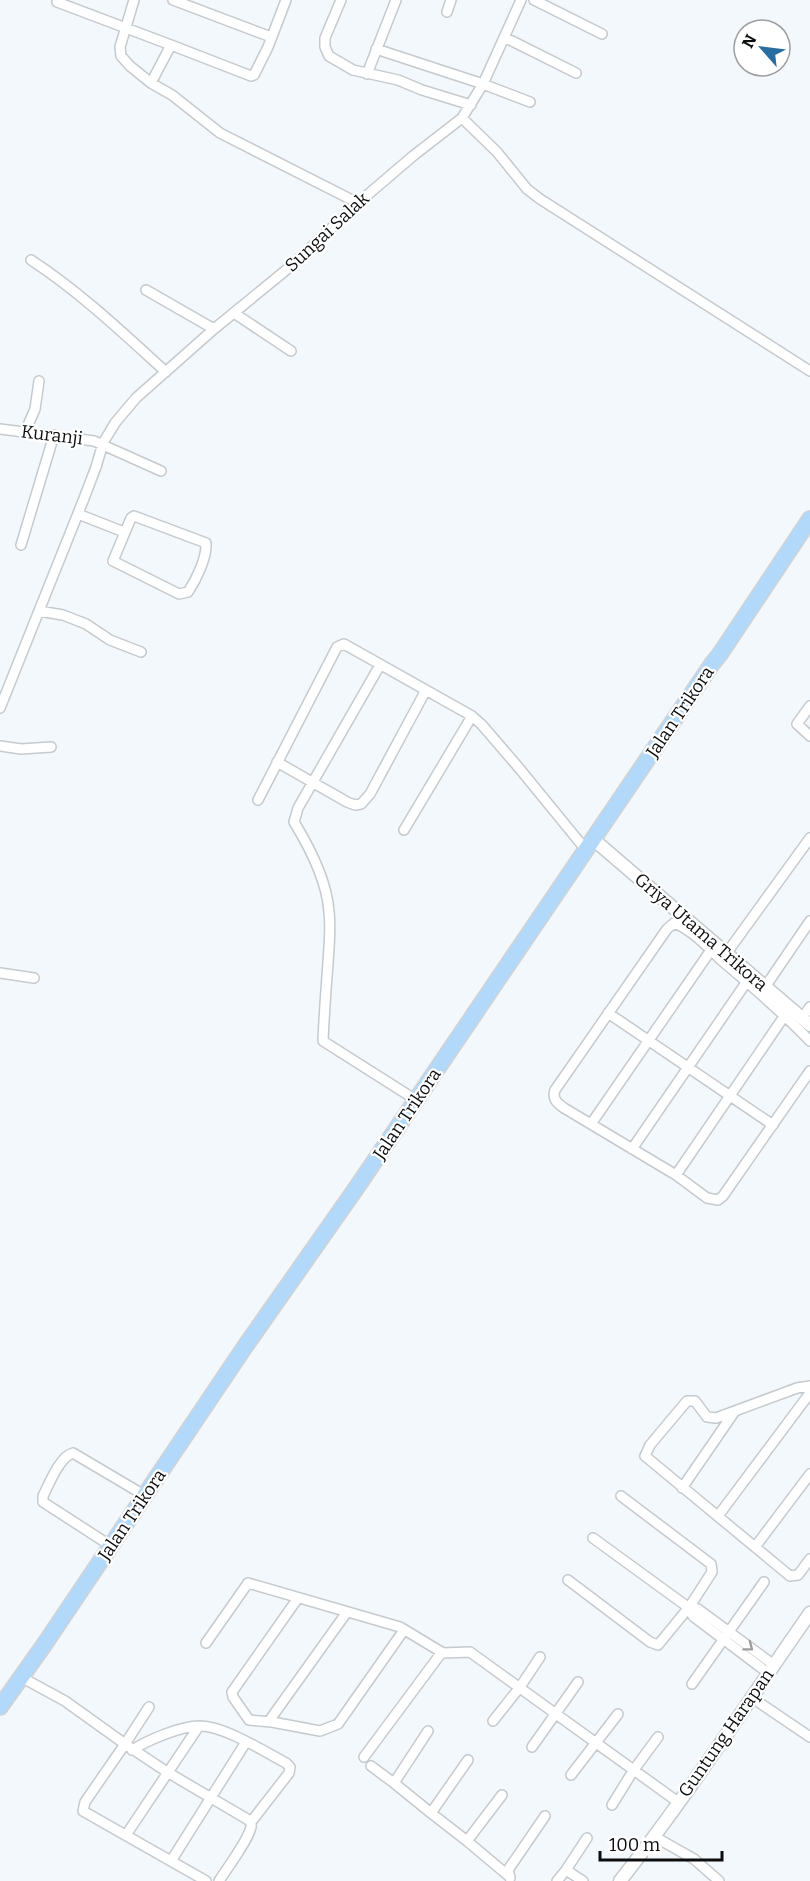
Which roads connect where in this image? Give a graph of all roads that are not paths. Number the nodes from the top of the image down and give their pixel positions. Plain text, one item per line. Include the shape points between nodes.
1 (134, 0) edge
2 (173, 0) edge
3 (286, 0) edge
4 (340, 0) edge
5 (396, 0) edge
6 (451, 0) edge
7 (520, 0) edge
8 (534, 0) edge
9 (57, 2) dead end
10 (447, 12) dead end
11 (126, 27) junction
12 (602, 33) dead end
13 (271, 37) junction
14 (504, 37) junction
15 (171, 45) junction
16 (376, 49) junction
17 (576, 73) dead end
18 (367, 74) junction
19 (151, 83) junction
20 (483, 84) junction
21 (530, 102) dead end
22 (471, 105) junction
23 (462, 118) junction
24 (358, 203) junction
25 (30, 260) dead end
26 (146, 290) dead end
27 (234, 313) junction
28 (214, 329) junction
29 (291, 351) dead end
30 (810, 371) edge
31 (166, 372) junction
32 (39, 381) dead end
33 (0, 429) edge
34 (25, 432) junction
35 (54, 435) junction
36 (103, 443) junction
37 (161, 471) dead end
38 (78, 514) junction
39 (810, 519) edge
40 (124, 532) junction
41 (21, 545) dead end
42 (39, 611) junction
43 (141, 652) dead end
44 (380, 665) junction
45 (426, 690) junction
46 (810, 706) edge
47 (0, 708) edge
48 (472, 716) junction
49 (810, 736) edge
50 (0, 746) edge
51 (51, 747) dead end
52 (277, 762) junction
53 (314, 782) junction
54 (258, 800) dead end
55 (404, 830) dead end
56 (810, 838) edge
57 (590, 844) junction
58 (810, 921) edge
59 (711, 950) junction
60 (726, 954) junction
61 (0, 973) edge
62 (34, 978) dead end
63 (749, 978) junction
64 (765, 987) junction
65 (810, 1007) edge
66 (608, 1014) junction
67 (785, 1015) junction
68 (806, 1022) edge
69 (648, 1041) junction
70 (810, 1041) edge
71 (688, 1068) junction
72 (810, 1071) edge
73 (730, 1096) junction
74 (416, 1100) junction
75 (591, 1124) junction
76 (773, 1125) junction
77 (632, 1149) junction
78 (676, 1175) junction
79 (810, 1386) edge
80 (810, 1393) edge
81 (735, 1412) junction
82 (810, 1474) edge
83 (682, 1488) junction
84 (144, 1495) junction
85 (621, 1496) dead end
86 (718, 1516) junction
87 (593, 1538) dead end
88 (111, 1546) junction
89 (755, 1547) junction
90 (810, 1559) edge
91 (568, 1580) dead end
92 (764, 1582) dead end
93 (298, 1598) junction
94 (688, 1607) junction
95 (347, 1612) junction
96 (810, 1613) edge
97 (404, 1630) junction
98 (727, 1636) junction
99 (206, 1643) dead end
100 (442, 1652) junction
101 (540, 1657) dead end
102 (771, 1669) junction
103 (21, 1677) junction
104 (578, 1682) dead end
105 (693, 1684) dead end
106 (520, 1687) junction
107 (751, 1697) junction
108 (0, 1707) edge
109 (149, 1707) dead end
110 (555, 1713) junction
111 (618, 1714) dead end
112 (493, 1721) dead end
113 (269, 1722) junction
114 (200, 1726) junction
115 (428, 1731) dead end
116 (658, 1737) dead end
117 (810, 1737) edge
118 (246, 1742) junction
119 (595, 1743) junction
120 (129, 1747) junction
121 (532, 1747) dead end
122 (364, 1756) dead end
123 (468, 1760) dead end
124 (371, 1766) dead end
125 (633, 1771) junction
126 (167, 1772) junction
127 (571, 1775) dead end
128 (394, 1783) junction
129 (502, 1795) dead end
130 (210, 1797) junction
131 (678, 1802) junction
132 (612, 1805) dead end
133 (431, 1813) junction
134 (545, 1816) dead end
135 (250, 1822) junction
136 (126, 1835) junction
137 (655, 1837) junction
138 (586, 1838) dead end
139 (467, 1842) junction
140 (171, 1861) junction
141 (566, 1870) junction
142 (512, 1879) edge
143 (206, 1881) edge
144 (219, 1881) edge
145 (557, 1881) edge
146 (583, 1881) edge
147 (620, 1881) edge
148 (719, 1881) edge

1 - 11 street
2 - 13 street
3 - 13 street
4 - 18 street via 325,38 326,51 343,65
5 - 16 street
6 - 10 street
7 - 14 street, Sungai Salak
8 - 12 street
9 - 11 street
11 - 15 street
11 - 19 street via 121,56
13 - 15 street via 256,74 251,76
14 - 17 street
14 - 20 street, Sungai Salak
15 - 19 street
16 - 18 street
16 - 20 street
18 - 22 street
19 - 24 street via 220,133
20 - 21 street
20 - 22 street, Sungai Salak
22 - 23 street, Sungai Salak
23 - 24 street, Sungai Salak
23 - 30 street via 540,199
24 - 27 street, Sungai Salak
25 - 31 street via 100,313
26 - 28 street
27 - 28 street, Sungai Salak
27 - 29 street
28 - 31 street, Sungai Salak
31 - 36 street, Sungai Salak via 136,398
32 - 34 street via 35,409
33 - 34 street, Kuranji
34 - 35 street, Kuranji
35 - 36 street, Kuranji
35 - 41 street
36 - 37 street, Kuranji
36 - 38 street, Sungai Salak
38 - 40 street
38 - 42 street, Sungai Salak
39 - 57 main road, Jalan Trikora
40 - 40 street via 114,562 179,594 188,592 206,543 134,516
42 - 43 street via 86,624 110,640
42 - 47 street, Sungai Salak
44 - 45 street
44 - 52 street via 352,647 338,645
44 - 53 street
45 - 48 street
45 - 53 street via 365,802 347,802
46 - 49 street via 797,724
48 - 55 street
48 - 57 street
50 - 51 street
52 - 53 street
52 - 54 street
53 - 74 street via 294,822 319,872 329,910 323,1041
56 - 60 street
57 - 60 street, Griya Utama Trikora
57 - 74 main road, Jalan Trikora
58 - 64 street
59 - 63 street
59 - 66 street via 681,926 672,924
59 - 69 street
60 - 63 street, Griya Utama Trikora
61 - 62 street
63 - 64 street, Griya Utama Trikora
63 - 67 street
63 - 71 street
64 - 68 street, Griya Utama Trikora
65 - 68 street
66 - 69 street
66 - 75 street via 554,1094 557,1103
67 - 70 street
67 - 73 street
69 - 71 street
69 - 75 street
71 - 73 street
71 - 77 street
72 - 76 street
73 - 76 street
73 - 78 street
74 - 84 main road, Jalan Trikora
75 - 77 street
76 - 78 street via 718,1200 707,1198
77 - 78 street
79 - 81 street
80 - 86 street
81 - 83 street
81 - 83 street via 709,1418 694,1401 687,1401 650,1445 646,1457
82 - 89 street
83 - 86 street
84 - 88 main road, Jalan Trikora
84 - 88 street via 73,1453 59,1465 43,1502
85 - 94 street via 712,1566 712,1572
86 - 89 street
87 - 94 street
88 - 103 main road, Jalan Trikora
89 - 90 street via 792,1577
91 - 94 street via 655,1645
92 - 98 street
93 - 95 street
93 - 99 street via 248,1583
93 - 113 street via 232,1692 249,1720
94 - 98 street via 694,1617
95 - 97 street
95 - 113 street
96 - 102 street, Guntung Harapan
97 - 100 street
97 - 113 street via 338,1724 320,1731
98 - 102 street
98 - 105 street
100 - 106 street via 470,1652
100 - 122 street
101 - 106 street
102 - 107 street, Guntung Harapan
103 - 108 main road, Jalan Trikora
103 - 120 street via 65,1701
104 - 110 street
106 - 110 street
106 - 112 street
107 - 117 street
107 - 131 street, Guntung Harapan
109 - 120 street
110 - 119 street
110 - 121 street
111 - 119 street
114 - 118 street
114 - 120 street
114 - 126 street
115 - 128 street
116 - 125 street
118 - 130 street
118 - 135 street via 290,1767
119 - 125 street
119 - 127 street
120 - 126 street
120 - 136 street via 82,1810
123 - 133 street
124 - 128 street
125 - 131 street
125 - 132 street
126 - 130 street
126 - 136 street
128 - 133 street
129 - 139 street
130 - 135 street
130 - 140 street
131 - 137 street, Guntung Harapan
133 - 139 street
134 - 142 street via 508,1870
135 - 144 street via 251,1827
136 - 140 street
137 - 147 street, Guntung Harapan
137 - 148 street via 694,1859
138 - 141 street
139 - 142 street
140 - 143 street
141 - 145 street
141 - 146 street

